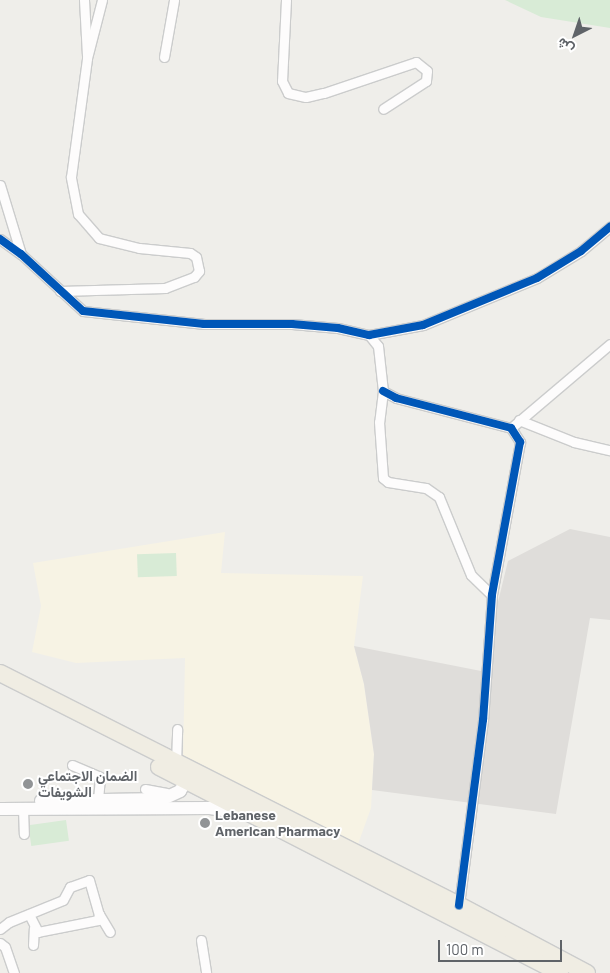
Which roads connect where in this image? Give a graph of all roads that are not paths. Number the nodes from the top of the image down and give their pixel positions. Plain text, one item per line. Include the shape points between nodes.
1 (84, 0) edge
2 (102, 0) edge
3 (174, 0) edge
4 (286, 0) edge
5 (164, 57) dead end
6 (87, 58) junction
7 (383, 109) dead end
8 (0, 185) edge
9 (610, 227) edge
10 (0, 239) edge
11 (21, 254) junction
12 (60, 291) junction
13 (386, 334) junction
14 (369, 336) junction
15 (610, 344) edge
16 (379, 351) junction
17 (383, 391) junction
18 (518, 420) junction
19 (511, 428) junction
20 (610, 450) edge
21 (492, 595) junction
22 (0, 673) edge
23 (0, 679) edge
24 (177, 729) dead end
25 (176, 763) junction
26 (72, 766) dead end
27 (183, 786) junction
28 (145, 789) dead end
29 (98, 800) junction
30 (0, 801) edge
31 (0, 809) edge
32 (23, 809) junction
33 (248, 814) junction
34 (24, 834) dead end
35 (459, 905) junction
36 (29, 914) junction
37 (100, 914) junction
38 (34, 928) junction
39 (0, 929) edge
40 (110, 932) dead end
41 (201, 940) dead end
42 (0, 943) edge
43 (33, 946) dead end
44 (14, 973) edge
45 (206, 973) edge
46 (560, 973) edge
47 (587, 973) edge

1 - 6 street
2 - 6 street
3 - 5 street
4 - 7 street via 282,81 288,93 306,97 324,93 416,62 427,71 426,81
6 - 12 street via 71,177 78,214 99,238 139,248 190,253 196,257 199,271 194,277 165,288
8 - 11 street
9 - 13 street via 581,251 537,278 423,326
10 - 11 street
11 - 12 street
12 - 14 street via 83,312 204,324 292,324 338,328
13 - 14 street
13 - 16 street
14 - 16 street via 377,343
15 - 18 street
16 - 17 street
17 - 19 street via 396,398
17 - 21 street via 379,422 383,478 388,482 426,488 439,497 471,575
18 - 19 street
18 - 20 street via 574,442
19 - 21 street via 520,442
21 - 35 street via 483,720
22 - 25 highway
23 - 27 highway
24 - 25 street
25 - 35 highway
26 - 29 street via 100,777
27 - 28 street via 159,794
27 - 29 street via 163,800
27 - 33 highway
29 - 30 street
31 - 32 street
32 - 33 street via 210,808
32 - 34 street
33 - 46 highway
35 - 47 highway
36 - 37 street via 63,900 70,887 89,880
36 - 38 street
36 - 39 street
37 - 38 street via 98,920 43,932
37 - 40 street
38 - 43 street
41 - 45 street
42 - 44 street via 5,947

